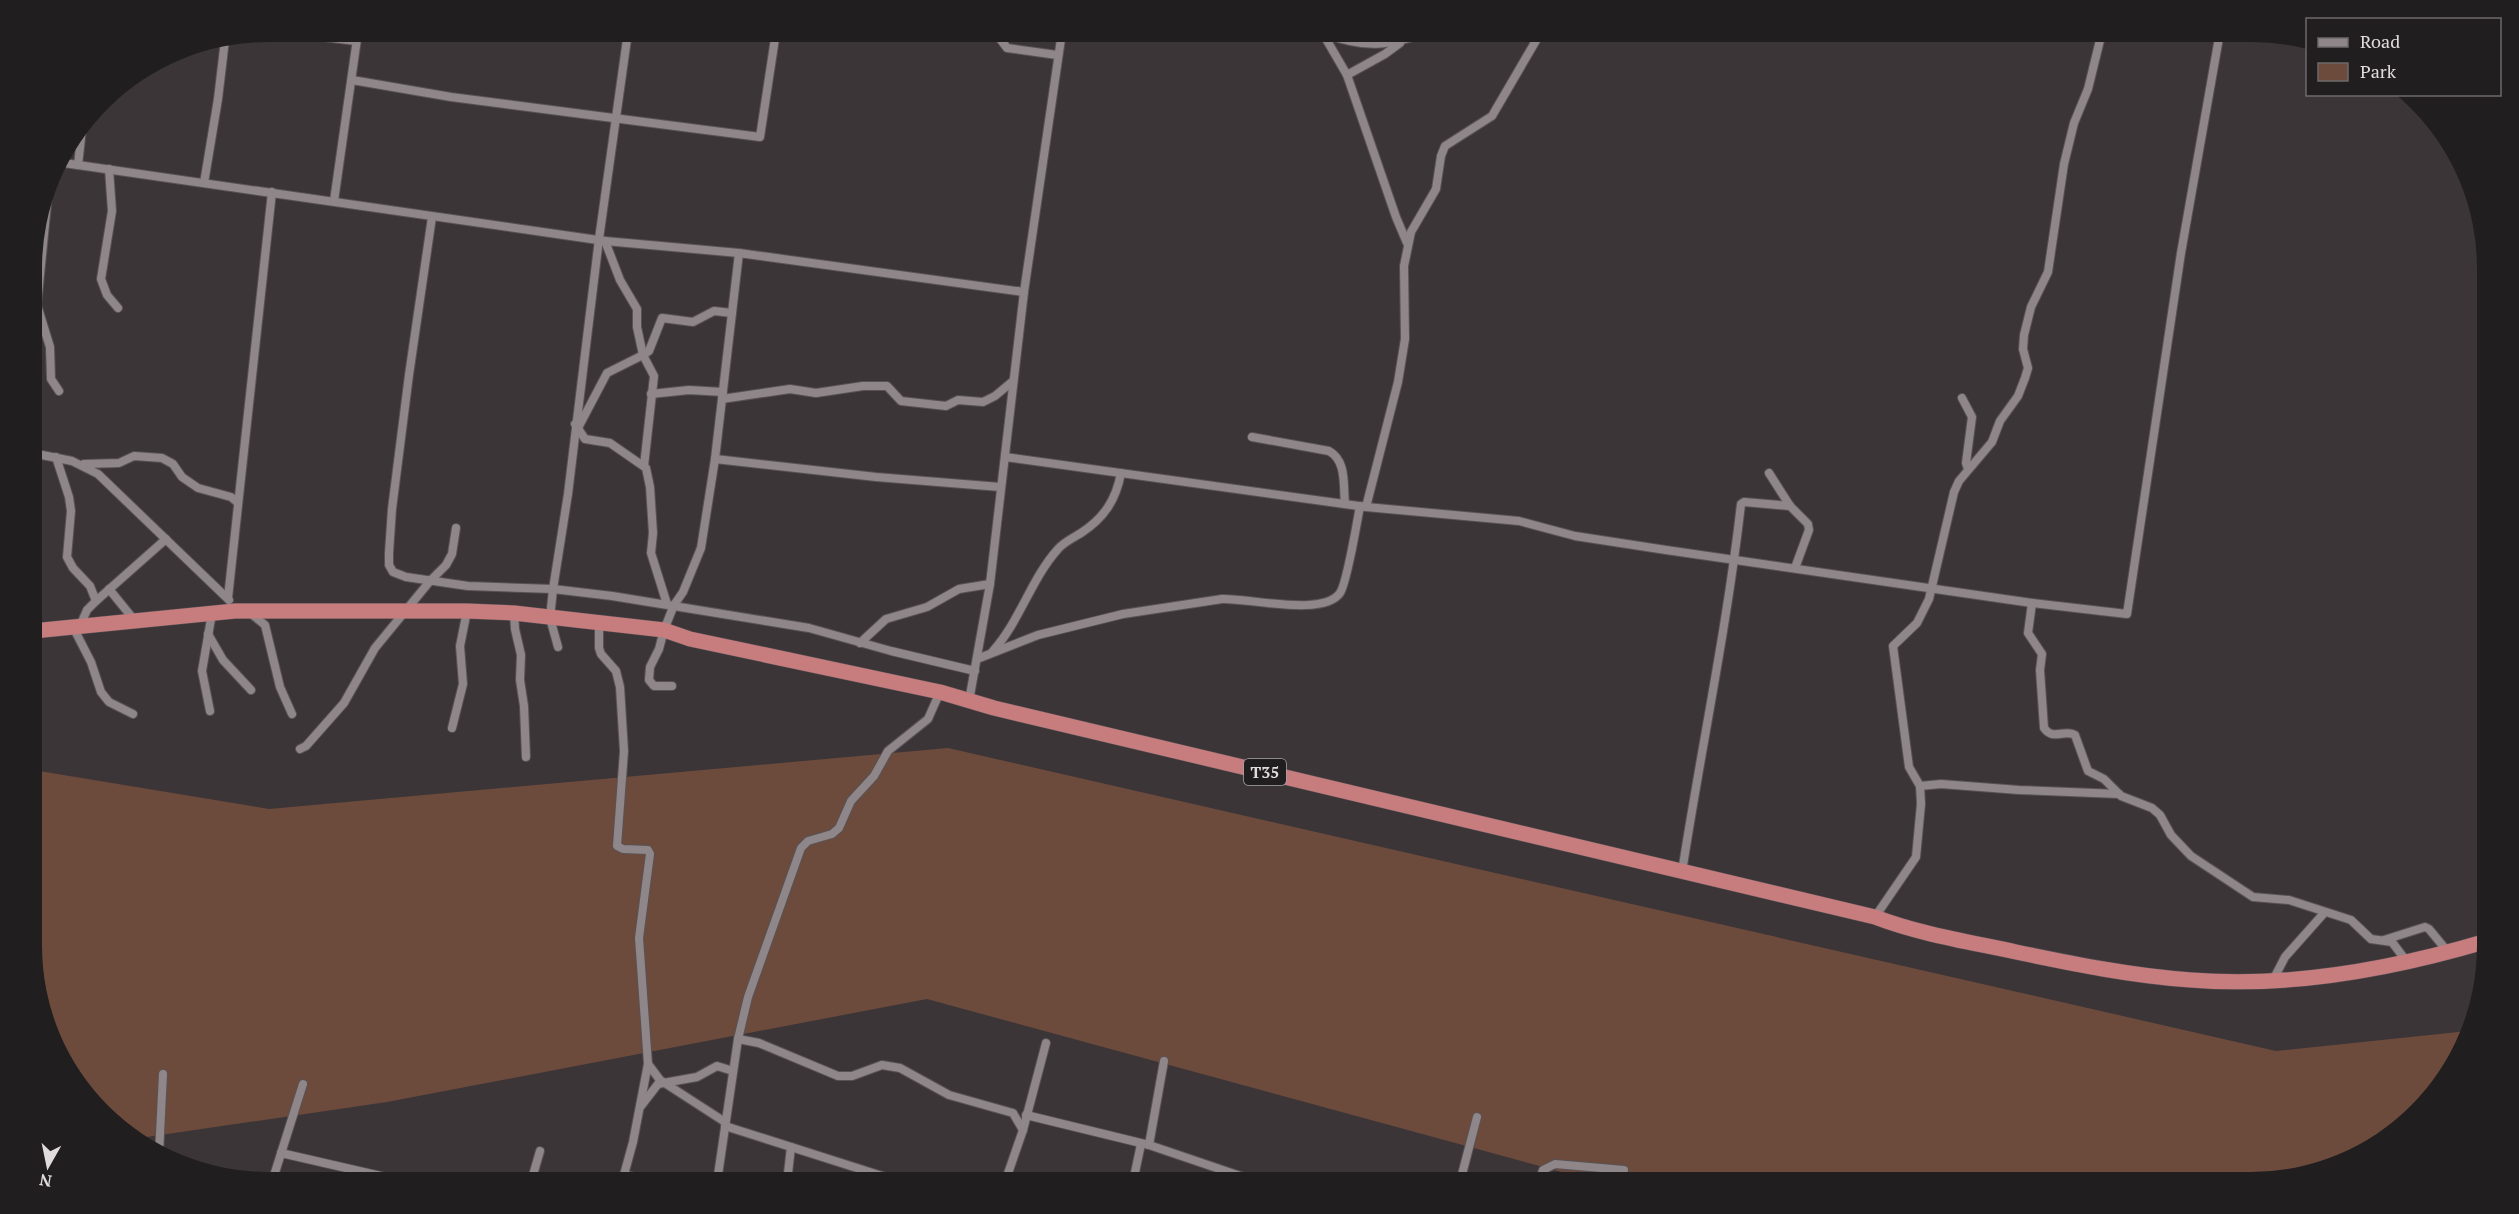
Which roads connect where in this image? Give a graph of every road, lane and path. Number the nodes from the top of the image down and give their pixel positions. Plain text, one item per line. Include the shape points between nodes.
1 (356, 42) edge
2 (627, 42) edge
3 (774, 42) edge
4 (1003, 42) edge
5 (1060, 42) edge
6 (1329, 42) edge
7 (1353, 42) edge
8 (1394, 42) edge
9 (1400, 42) edge
10 (1535, 42) edge
11 (2100, 42) edge
12 (2218, 42) edge
13 (224, 46) edge
14 (1057, 55) junction
15 (1347, 75) junction
16 (352, 80) junction
17 (616, 118) junction
18 (81, 141) edge
19 (67, 163) edge
20 (78, 165) junction
21 (109, 169) junction
22 (204, 183) junction
23 (272, 192) junction
24 (334, 201) junction
25 (432, 217) junction
26 (602, 240) junction
27 (1407, 243) junction
28 (739, 254) junction
29 (1024, 292) junction
30 (118, 308) dead end
31 (732, 313) junction
32 (42, 321) edge
33 (643, 356) junction
34 (1013, 381) junction
35 (59, 391) dead end
36 (651, 394) junction
37 (723, 395) junction
38 (1962, 398) dead end
39 (577, 426) junction
40 (1252, 437) dead end
41 (42, 455) edge
42 (56, 457) junction
43 (1005, 457) junction
44 (715, 459) junction
45 (81, 464) junction
46 (644, 466) junction
47 (1968, 469) junction
48 (1121, 473) junction
49 (1769, 473) dead end
50 (1000, 488) junction
51 (237, 502) junction
52 (1344, 504) junction
53 (1790, 506) junction
54 (1363, 507) junction
55 (456, 528) dead end
56 (166, 539) junction
57 (1735, 558) junction
58 (1795, 567) junction
59 (430, 581) junction
60 (990, 584) junction
61 (1932, 588) junction
62 (109, 589) junction
63 (553, 589) junction
64 (96, 600) junction
65 (2032, 603) junction
66 (671, 605) junction
67 (237, 607) junction
68 (406, 611) junction
69 (467, 611) junction
70 (212, 613) junction
71 (514, 613) junction
72 (550, 618) junction
73 (135, 621) junction
74 (599, 622) junction
75 (76, 626) junction
76 (42, 630) edge
77 (664, 630) junction
78 (208, 634) junction
79 (860, 643) junction
80 (558, 648) dead end
81 (991, 653) junction
82 (977, 659) junction
83 (975, 671) junction
84 (672, 686) dead end
85 (251, 690) dead end
86 (940, 692) junction
87 (969, 702) junction
88 (210, 711) dead end
89 (133, 714) dead end
90 (292, 714) dead end
91 (452, 728) dead end
92 (300, 749) dead end
93 (526, 757) dead end
94 (1920, 786) junction
95 (2119, 794) junction
96 (1682, 872) junction
97 (2325, 912) junction
98 (1875, 917) junction
99 (2384, 940) junction
100 (2477, 944) edge
101 (2448, 952) junction
102 (2408, 963) junction
103 (2272, 981) junction
104 (738, 1039) junction
105 (1046, 1043) dead end
106 (1164, 1061) dead end
107 (648, 1064) junction
108 (732, 1071) junction
109 (162, 1074) dead end
110 (662, 1082) junction
111 (303, 1084) dead end
112 (638, 1110) junction
113 (1026, 1115) junction
114 (1477, 1117) dead end
115 (725, 1124) junction
116 (1023, 1130) junction
117 (159, 1144) edge
118 (1145, 1144) junction
119 (791, 1147) junction
120 (540, 1151) dead end
121 (281, 1153) junction
122 (1624, 1170) dead end
123 (275, 1172) edge
124 (364, 1172) edge
125 (534, 1172) edge
126 (624, 1172) edge
127 (718, 1172) edge
128 (789, 1172) edge
129 (870, 1172) edge
130 (1008, 1172) edge
131 (1136, 1172) edge
132 (1228, 1172) edge
133 (1463, 1172) edge
134 (1542, 1172) edge

1 - 16 street
2 - 17 street
3 - 17 street via 760,137
4 - 14 street via 1007,48
5 - 14 street
6 - 15 street
7 - 8 street
9 - 15 street
10 - 27 street via 1492,116 1445,146 1436,189
11 - 47 street via 2064,164 2050,267 2031,307 2024,335 2028,368 2025,378 1992,442
12 - 65 street via 2181,252 2127,614
13 - 22 street
14 - 29 street
15 - 27 street
16 - 17 street
16 - 24 street
17 - 26 street
18 - 20 street
19 - 20 street
20 - 21 street
21 - 22 street
21 - 30 street via 112,200 101,279
22 - 23 street
23 - 24 street
23 - 51 street
24 - 25 street
25 - 26 street
25 - 59 street via 388,553 393,572
26 - 28 street
26 - 33 street via 637,309
26 - 39 street
27 - 54 street via 1405,339 1400,371
28 - 29 street
28 - 31 street
29 - 34 street
31 - 33 street via 714,311 693,322 662,318
31 - 37 street
32 - 35 street via 50,347 51,379
33 - 36 street via 654,376
33 - 39 street via 607,373
34 - 37 street via 983,402 957,400 946,406 901,401 887,386 816,393 790,389
34 - 43 street
36 - 37 street via 689,390
36 - 46 street
37 - 44 street
38 - 47 street via 1972,417
39 - 46 street via 585,439 610,443
39 - 63 street
40 - 52 street via 1335,454 1341,462
41 - 42 street
42 - 45 street
42 - 64 street via 71,511 68,557
43 - 48 street
43 - 50 street
44 - 50 street
44 - 66 street via 701,549 683,592
45 - 51 street via 119,463 134,456 162,458 198,488
45 - 56 street via 123,496
46 - 66 street via 650,488 651,553
47 - 61 street via 1954,492
48 - 52 street
48 - 81 street via 1116,493 1103,516 1055,552 1006,635
49 - 53 street
50 - 60 street
51 - 67 street
52 - 54 street
53 - 57 street via 1742,502
53 - 58 street via 1809,527
54 - 57 street via 1519,521 1575,536
54 - 81 street via 1342,591 1329,602 1301,605 1238,598 1203,602 1091,622 1038,635
55 - 59 street via 450,560
56 - 62 street
56 - 67 street
57 - 58 street
57 - 96 street
58 - 61 street
59 - 63 street
59 - 68 street
60 - 79 street via 959,589 927,607 886,619
60 - 82 street
61 - 65 street
61 - 94 street via 1917,623 1893,649 1909,767
62 - 64 street
62 - 73 street
63 - 66 street
63 - 72 street
64 - 75 street
65 - 95 street via 2028,633 2042,654 2044,729 2051,735 2075,735 2088,771 2104,779
66 - 77 street
66 - 79 street via 809,628
67 - 68 highway, T35
67 - 70 highway, T35
67 - 90 street via 265,625 279,685
68 - 69 highway, T35
68 - 92 street via 375,648 344,703
69 - 71 highway, T35
69 - 91 street via 459,646 464,684
70 - 73 highway, T35
70 - 78 street
71 - 72 highway, T35
71 - 93 street via 521,655
72 - 74 highway, T35
72 - 80 street
73 - 75 highway, T35
74 - 77 highway, T35
74 - 107 street via 599,648 616,671 620,687 624,752 617,846 650,852 639,938
75 - 76 highway, T35
75 - 89 street via 104,697
77 - 84 street via 648,671 649,680 657,687
77 - 86 highway, T35 via 690,639
78 - 85 street via 223,660
78 - 88 street via 202,671
79 - 83 street
81 - 82 street
82 - 83 street
83 - 87 street
86 - 87 highway, T35
86 - 104 street via 928,719 888,751 874,776 851,801 839,828 801,848 756,972
87 - 96 highway, T35
94 - 95 street
94 - 98 street via 1916,857
95 - 97 street via 2152,808 2191,856 2253,897 2289,900
96 - 98 highway, T35
97 - 99 street via 2350,920 2371,939
97 - 103 street via 2285,957
98 - 103 highway, T35 via 1985,946 2087,966 2192,980
99 - 101 street via 2428,928
99 - 102 street via 2392,942
100 - 101 highway, T35
101 - 102 highway, T35
102 - 103 highway, T35
104 - 108 street
104 - 116 street via 759,1043 838,1076 852,1076 882,1065 900,1068 949,1095 1013,1113
105 - 113 street
106 - 118 street
107 - 110 street
107 - 112 street
108 - 110 street via 717,1066 697,1077
108 - 115 street
109 - 117 street
110 - 112 street
110 - 115 street
111 - 121 street
112 - 126 street
113 - 116 street
113 - 118 street
114 - 133 street
115 - 119 street
115 - 127 street
116 - 130 street
118 - 131 street
118 - 132 street
119 - 128 street
119 - 129 street
120 - 125 street
121 - 123 street
121 - 124 street
122 - 134 street via 1555,1164

